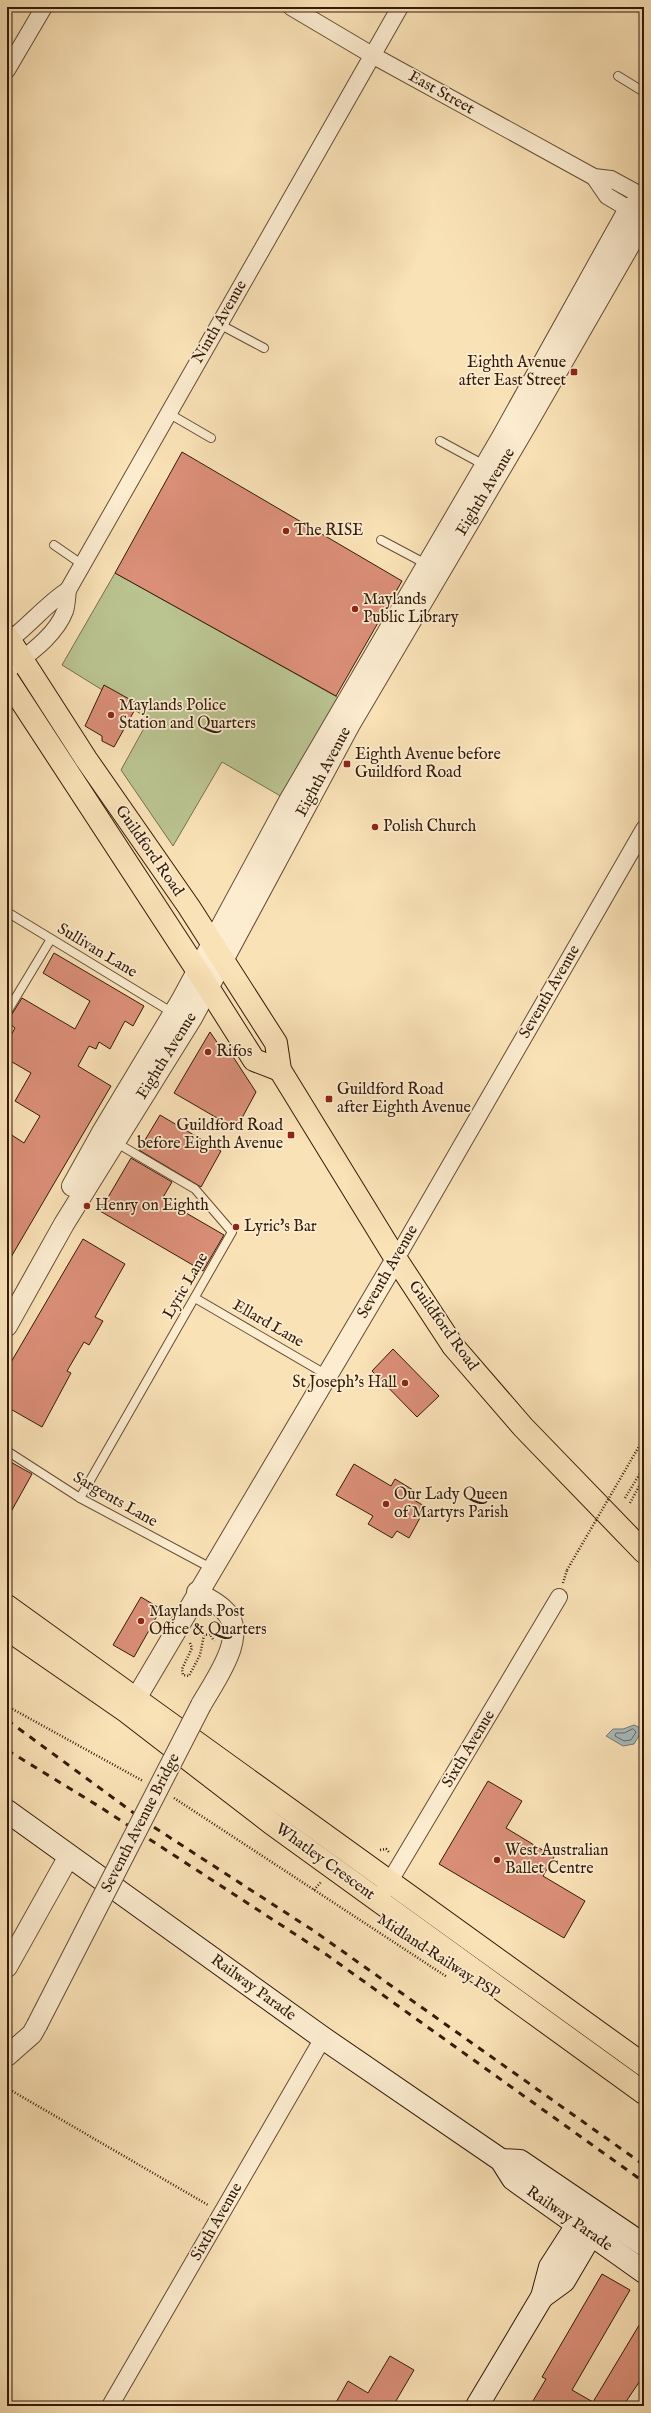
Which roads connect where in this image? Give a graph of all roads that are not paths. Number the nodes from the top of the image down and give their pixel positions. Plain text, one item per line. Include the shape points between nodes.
1 (44, 7) edge
2 (291, 7) edge
3 (400, 7) edge
4 (372, 55) junction
5 (7, 70) edge
6 (618, 76) dead end
7 (644, 92) edge
8 (642, 207) edge
9 (219, 324) junction
10 (264, 348) dead end
11 (168, 414) junction
12 (211, 438) dead end
13 (440, 441) dead end
14 (491, 469) junction
15 (381, 540) dead end
16 (54, 545) dead end
17 (83, 564) junction
18 (433, 568) junction
19 (68, 590) junction
20 (8, 640) edge
21 (14, 665) edge
22 (7, 679) edge
23 (644, 829) edge
24 (7, 912) edge
25 (51, 939) junction
26 (211, 943) junction
27 (223, 961) junction
28 (203, 978) junction
29 (7, 1012) edge
30 (173, 1013) junction
31 (280, 1070) junction
32 (107, 1137) junction
33 (396, 1259) junction
34 (195, 1298) junction
35 (7, 1300) edge
36 (7, 1326) edge
37 (327, 1375) junction
38 (7, 1451) edge
39 (80, 1498) junction
40 (644, 1552) edge
41 (211, 1568) junction
42 (197, 1592) junction
43 (559, 1597) dead end
44 (7, 1606) edge
45 (7, 1630) edge
46 (132, 1705) junction
47 (7, 1811) edge
48 (70, 1856) junction
49 (390, 1882) junction
50 (379, 1901) junction
51 (7, 1967) edge
52 (323, 2038) junction
53 (7, 2056) edge
54 (644, 2065) edge
55 (644, 2093) edge
56 (589, 2221) junction
57 (644, 2245) edge
58 (644, 2272) edge
59 (110, 2406) edge
60 (477, 2406) edge

1 - 5 street
2 - 4 street, East Street
3 - 4 street, Ninth Avenue
4 - 8 street, East Street via 594,177 607,196
4 - 9 street, Ninth Avenue
6 - 7 lane
8 - 14 street, Eighth Avenue
9 - 10 lane
9 - 11 street, Ninth Avenue
11 - 12 lane
11 - 17 street, Ninth Avenue
13 - 14 lane
14 - 18 street, Eighth Avenue
15 - 18 lane
16 - 17 lane
17 - 19 street, Ninth Avenue
18 - 26 street, Eighth Avenue via 301,781
18 - 27 street, Eighth Avenue
19 - 20 street, Ninth Avenue via 55,598
19 - 21 street, Ninth Avenue via 65,610 59,623 46,638
20 - 21 main road, Guildford Road
21 - 26 main road, Guildford Road via 86,760
22 - 28 main road, Guildford Road
23 - 33 street, Seventh Avenue
24 - 25 lane, Sullivan Lane
25 - 29 lane
25 - 30 lane, Sullivan Lane
26 - 27 main road, Guildford Road
26 - 28 street, Eighth Avenue
27 - 28 street, Eighth Avenue
27 - 31 main road, Guildford Road via 276,1044
28 - 30 street, Eighth Avenue
28 - 31 main road, Guildford Road via 254,1060
28 - 32 street, Eighth Avenue
30 - 32 street, Eighth Avenue
31 - 33 main road, Guildford Road
32 - 34 lane, Lyric Lane via 195,1189 232,1232
32 - 35 street, Eighth Avenue
32 - 36 street, Eighth Avenue via 64,1224
33 - 37 street, Seventh Avenue
33 - 40 main road, Guildford Road via 453,1346 523,1427
34 - 37 lane, Ellard Lane
34 - 39 lane, Lyric Lane
37 - 41 street, Seventh Avenue
38 - 39 lane, Sargents Lane
39 - 41 lane, Sargents Lane
41 - 42 street, Seventh Avenue
42 - 46 street, Seventh Avenue
42 - 53 street, Seventh Avenue Bridge, bridge via 223,1608 234,1623 233,1642 37,2025 32,2034
43 - 49 street, Sixth Avenue
44 - 46 main road, Whatley Crescent
45 - 46 main road, Whatley Crescent
46 - 49 main road, Whatley Crescent
46 - 50 main road, Whatley Crescent via 271,1823
47 - 48 main road, Railway Parade
48 - 51 street
48 - 52 main road, Railway Parade
49 - 50 street, Sixth Avenue
49 - 54 main road, Whatley Crescent
50 - 55 main road, Whatley Crescent
52 - 56 main road, Railway Parade via 501,2160 513,2179
52 - 59 street, Sixth Avenue
56 - 57 main road, Railway Parade
56 - 58 main road, Railway Parade
56 - 60 main road via 550,2267 542,2297

